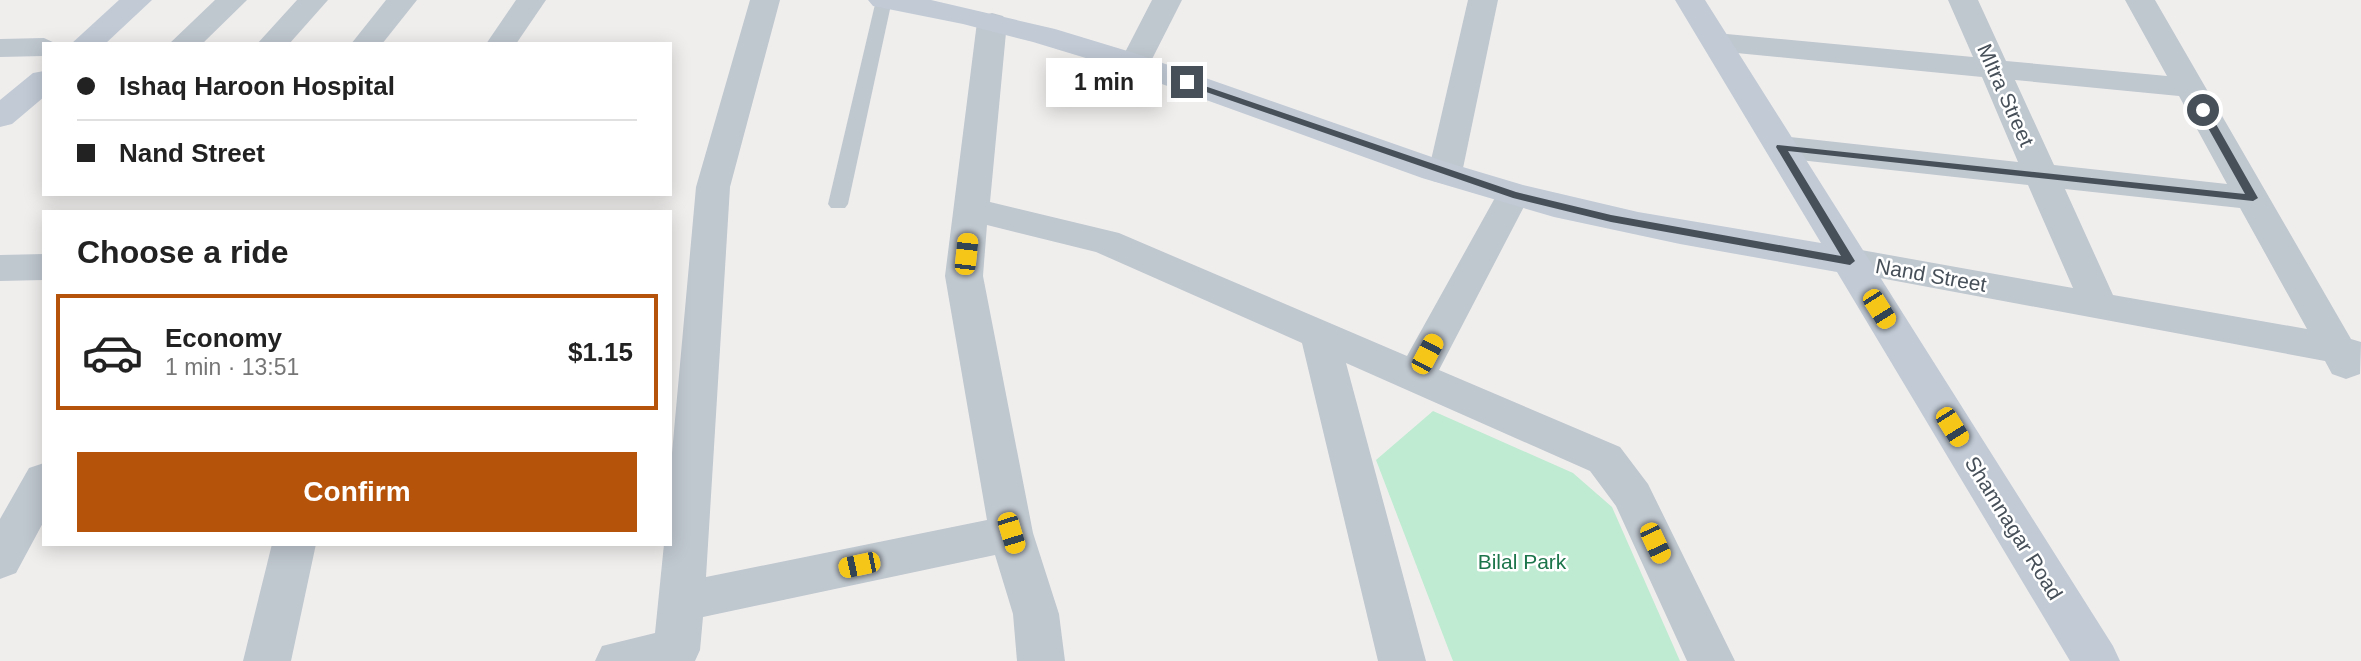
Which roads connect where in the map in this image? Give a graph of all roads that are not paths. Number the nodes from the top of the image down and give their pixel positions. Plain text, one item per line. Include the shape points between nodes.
1 (137, 0) edge
2 (232, 0) edge
3 (313, 0) edge
4 (402, 0) edge
5 (531, 0) edge
6 (765, 0) edge
7 (1167, 0) edge
8 (1483, 0) edge
9 (1690, 0) edge
10 (1963, 0) edge
11 (897, 1) edge
12 (2132, 1) edge
13 (984, 13) edge
14 (88, 42) edge
15 (186, 42) edge
16 (274, 42) edge
17 (368, 42) edge
18 (502, 42) edge
19 (1716, 42) junction
20 (42, 47) edge
21 (0, 48) edge
22 (1135, 64) junction
23 (1994, 69) junction
24 (42, 82) edge
25 (2191, 88) junction
26 (0, 117) edge
27 (1781, 147) junction
28 (1445, 173) junction
29 (2041, 174) junction
30 (1513, 195) junction
31 (2253, 198) junction
32 (838, 204) dead end
33 (971, 209) junction
34 (1850, 261) junction
35 (42, 267) edge
36 (0, 268) edge
37 (2099, 305) junction
38 (1318, 335) junction
39 (2349, 353) edge
40 (1415, 377) junction
41 (2361, 382) edge
42 (682, 453) edge
43 (42, 484) edge
44 (1011, 533) junction
45 (294, 546) edge
46 (0, 560) edge
47 (682, 602) junction
48 (676, 655) edge
49 (267, 661) edge
50 (619, 661) edge
51 (1041, 661) edge
52 (1402, 661) edge
53 (1711, 661) edge
54 (2096, 661) edge

1 - 14 street
2 - 15 street
3 - 16 street
4 - 17 street
5 - 18 street
6 - 42 street via 713,187
7 - 22 street
8 - 28 street
9 - 19 street, Shamnagar Road
10 - 23 street, MItra Street
11 - 13 street, Nand Street
11 - 32 lane
12 - 25 street
13 - 22 street, Nand Street
13 - 33 street
19 - 23 street
19 - 27 street, Shamnagar Road
20 - 21 street
22 - 28 street, Nand Street
23 - 25 street
23 - 29 street, MItra Street
24 - 26 street
25 - 31 street
27 - 29 street
27 - 34 street, Shamnagar Road
28 - 30 street, Nand Street
29 - 31 street
29 - 37 street, MItra Street
30 - 34 street, Nand Street via 1611,218
30 - 40 street
31 - 39 street
33 - 38 street via 1106,242
33 - 44 street via 964,276
34 - 37 street, Nand Street
34 - 54 street, Shamnagar Road
35 - 36 street
37 - 39 street, Nand Street
38 - 40 street
38 - 52 street
39 - 41 street
40 - 53 street via 1605,459 1633,496
42 - 47 street
43 - 46 street
44 - 47 street
44 - 51 street via 1036,614
45 - 49 street
47 - 48 street
48 - 50 street

